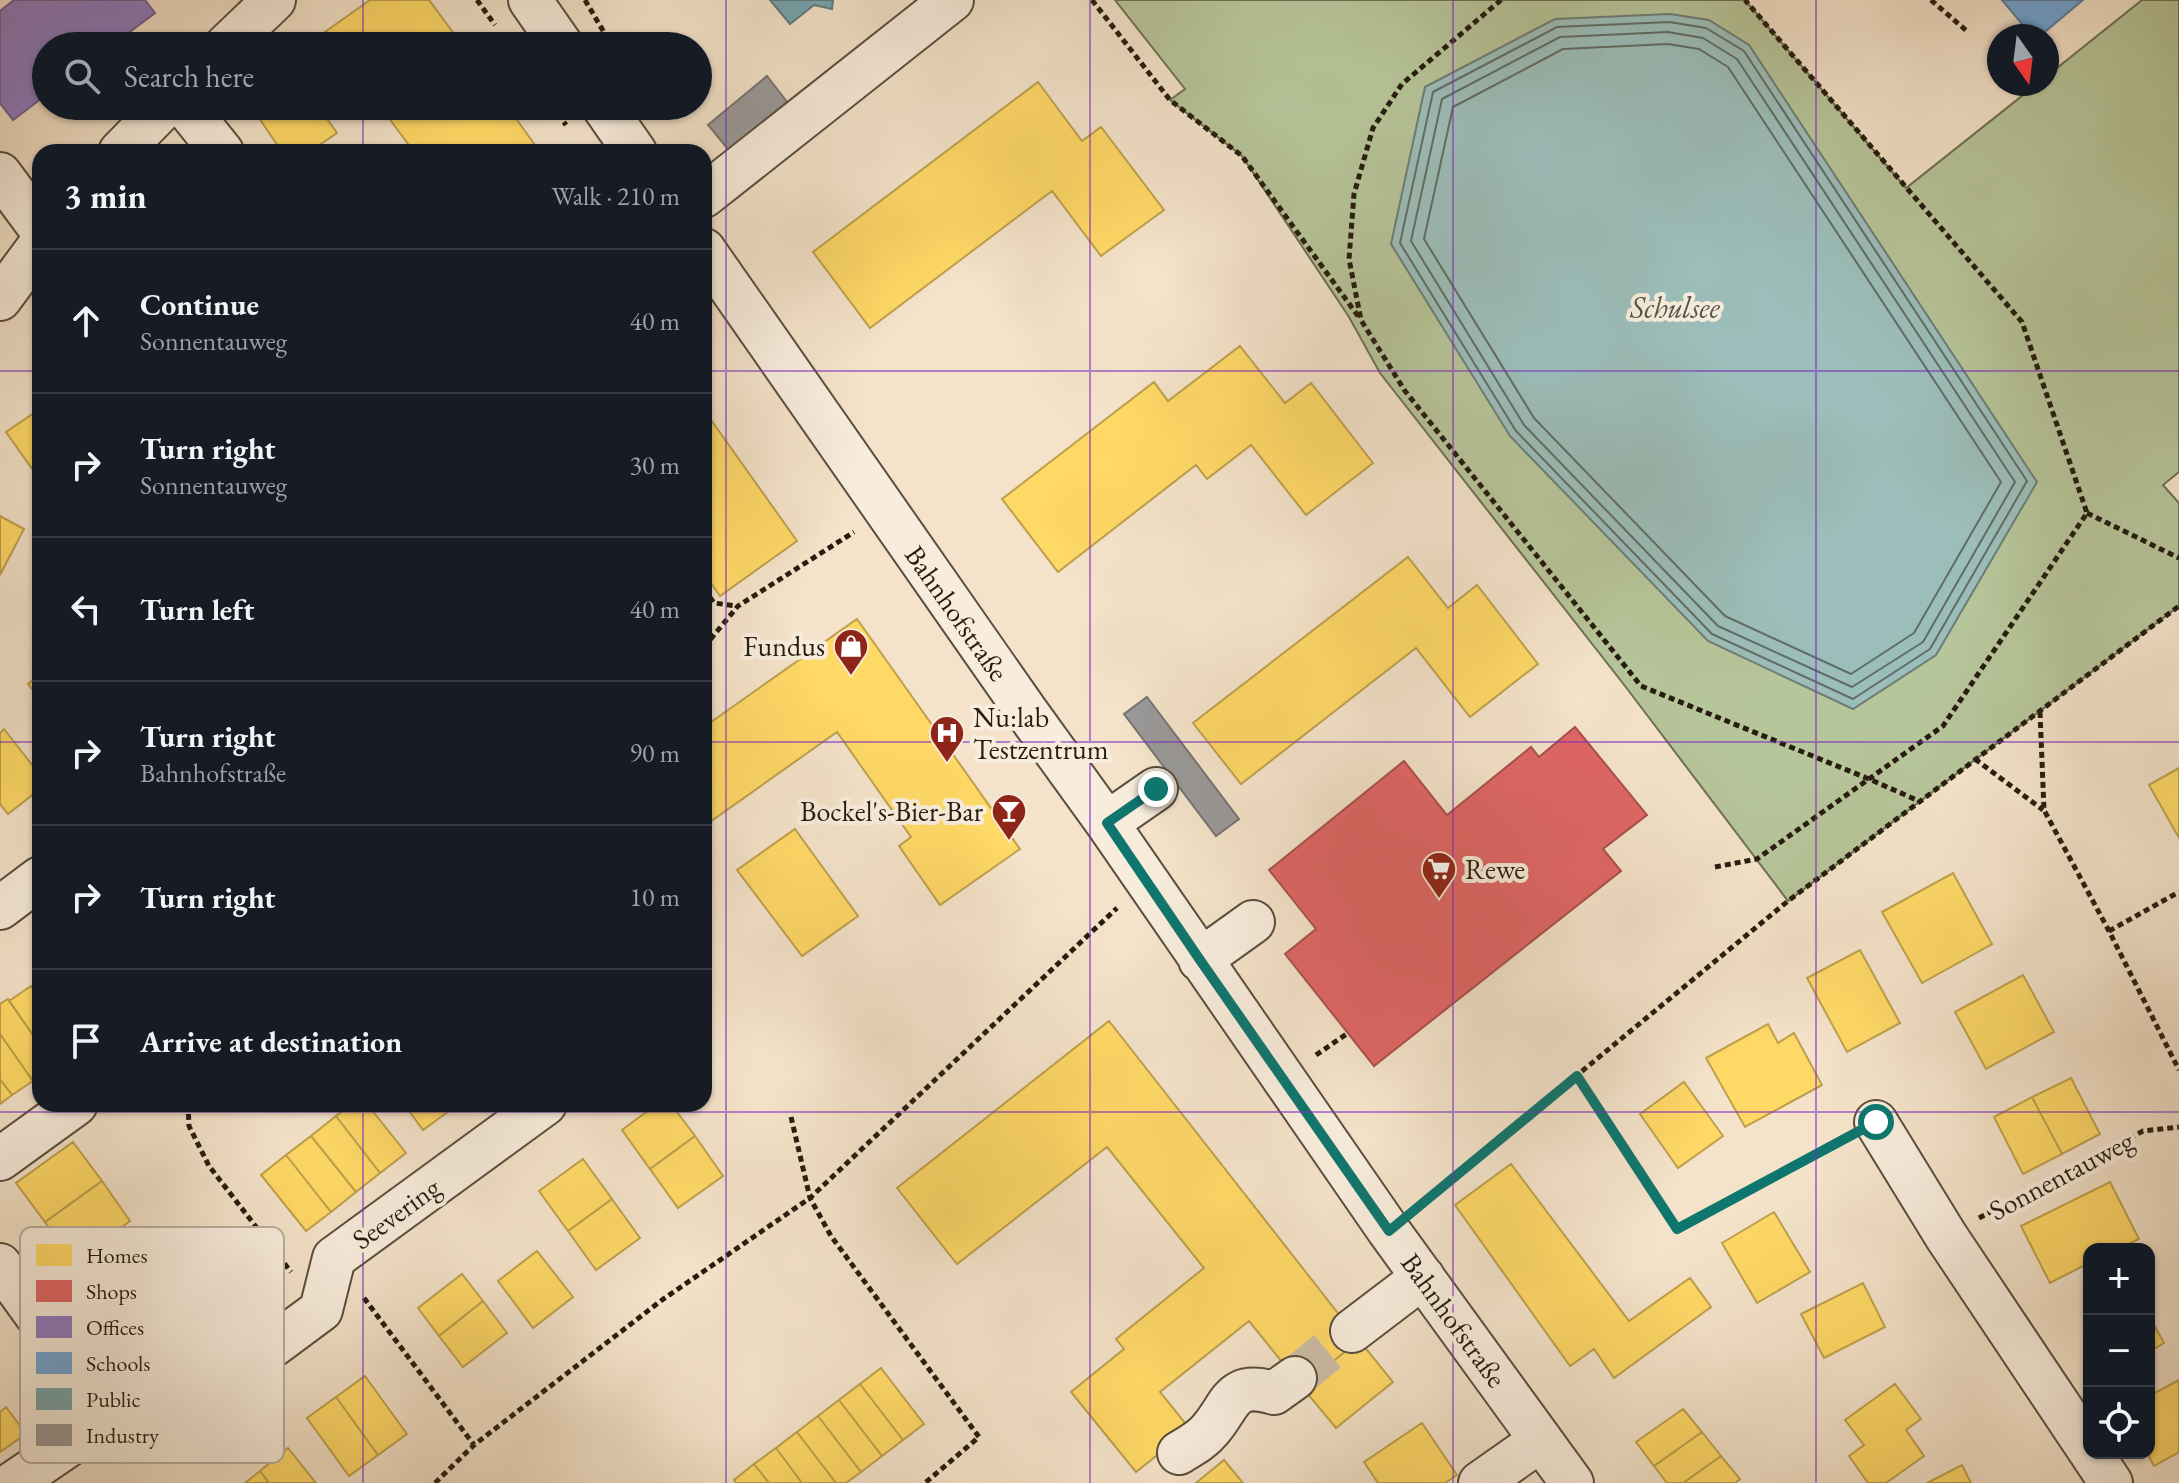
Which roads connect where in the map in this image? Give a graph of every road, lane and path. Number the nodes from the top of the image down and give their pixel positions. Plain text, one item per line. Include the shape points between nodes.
1 (274, 0) edge
2 (530, 0) edge
3 (952, 0) edge
4 (1092, 0) edge
5 (1501, 0) edge
6 (1745, 0) edge
7 (1931, 0) edge
8 (241, 32) edge
9 (552, 32) edge
10 (1968, 32) dead end
11 (151, 120) edge
12 (196, 120) edge
13 (613, 120) edge
14 (128, 144) edge
15 (216, 144) edge
16 (629, 144) edge
17 (0, 174) edge
18 (712, 190) edge
19 (32, 217) edge
20 (32, 256) edge
21 (712, 261) edge
22 (0, 299) edge
23 (1361, 320) junction
24 (887, 511) junction
25 (2087, 513) junction
26 (2179, 558) edge
27 (712, 600) edge
28 (738, 606) junction
29 (2179, 606) edge
30 (712, 637) edge
31 (2040, 711) junction
32 (1975, 759) junction
33 (1869, 779) junction
34 (1156, 789) dead end
35 (1919, 801) junction
36 (2044, 810) junction
37 (1107, 823) junction
38 (1715, 867) dead end
39 (32, 884) edge
40 (2179, 892) edge
41 (1120, 904) dead end
42 (0, 908) edge
43 (1253, 922) dead end
44 (2109, 931) junction
45 (1200, 960) junction
46 (2179, 1070) edge
47 (1577, 1076) junction
48 (65, 1112) edge
49 (188, 1112) edge
50 (534, 1112) edge
51 (791, 1117) dead end
52 (1876, 1122) joint
53 (2179, 1127) edge
54 (0, 1159) edge
55 (810, 1198) junction
56 (256, 1227) edge
57 (1389, 1231) junction
58 (1946, 1236) junction
59 (334, 1258) junction
60 (284, 1262) edge
61 (0, 1265) edge
62 (1423, 1277) junction
63 (20, 1293) edge
64 (321, 1310) junction
65 (1352, 1331) tunnel mouth
66 (284, 1337) edge
67 (1295, 1378) tunnel mouth
68 (1541, 1440) junction
69 (2083, 1441) edge
70 (474, 1445) junction
71 (1179, 1453) dead end
72 (2095, 1459) edge
73 (42, 1463) edge
74 (13, 1483) edge
75 (435, 1483) edge
76 (925, 1483) edge
77 (1480, 1483) edge
78 (1572, 1483) edge
79 (2111, 1483) edge

1 - 8 street
2 - 9 street
3 - 18 street
4 - 23 path via 1170,100 1242,156
5 - 23 path via 1402,84 1373,128 1354,194 1349,259
6 - 25 path via 2022,322
7 - 10 path
11 - 14 street
12 - 15 street
13 - 16 street
17 - 19 street
20 - 22 street
21 - 24 street, Bahnhofstraße
23 - 33 path via 1405,391 1641,686
24 - 28 path
24 - 37 street, Bahnhofstraße
25 - 26 path
25 - 33 path via 1943,726
27 - 28 path
28 - 30 path
29 - 31 path
31 - 32 path
31 - 36 path
32 - 35 path
32 - 36 path
33 - 35 path
33 - 38 path via 1757,859
34 - 37 street
35 - 47 path via 1788,901
36 - 44 path
37 - 45 street, Bahnhofstraße
39 - 42 street
40 - 44 path
41 - 55 path
43 - 45 street
44 - 46 path
45 - 57 street, Bahnhofstraße
47 - 52 path via 1677,1229
47 - 57 path
48 - 54 street
49 - 56 path via 189,1126 209,1166
50 - 59 street, Seevering
51 - 55 path
52 - 58 street
53 - 58 path, Sonnentauweg via 2143,1131
55 - 70 path via 662,1300
55 - 76 path via 831,1236 979,1437
57 - 62 street, Bahnhofstraße
58 - 69 street
59 - 64 street, Seevering
59 - 70 path
60 - 64 path
61 - 63 street
62 - 65 street
62 - 68 street, Bahnhofstraße
64 - 66 street
67 - 71 street via 1274,1393 1258,1388 1234,1396 1212,1429
68 - 77 street
68 - 78 street, Bahnhofstraße
70 - 75 path
72 - 79 street
73 - 74 street

